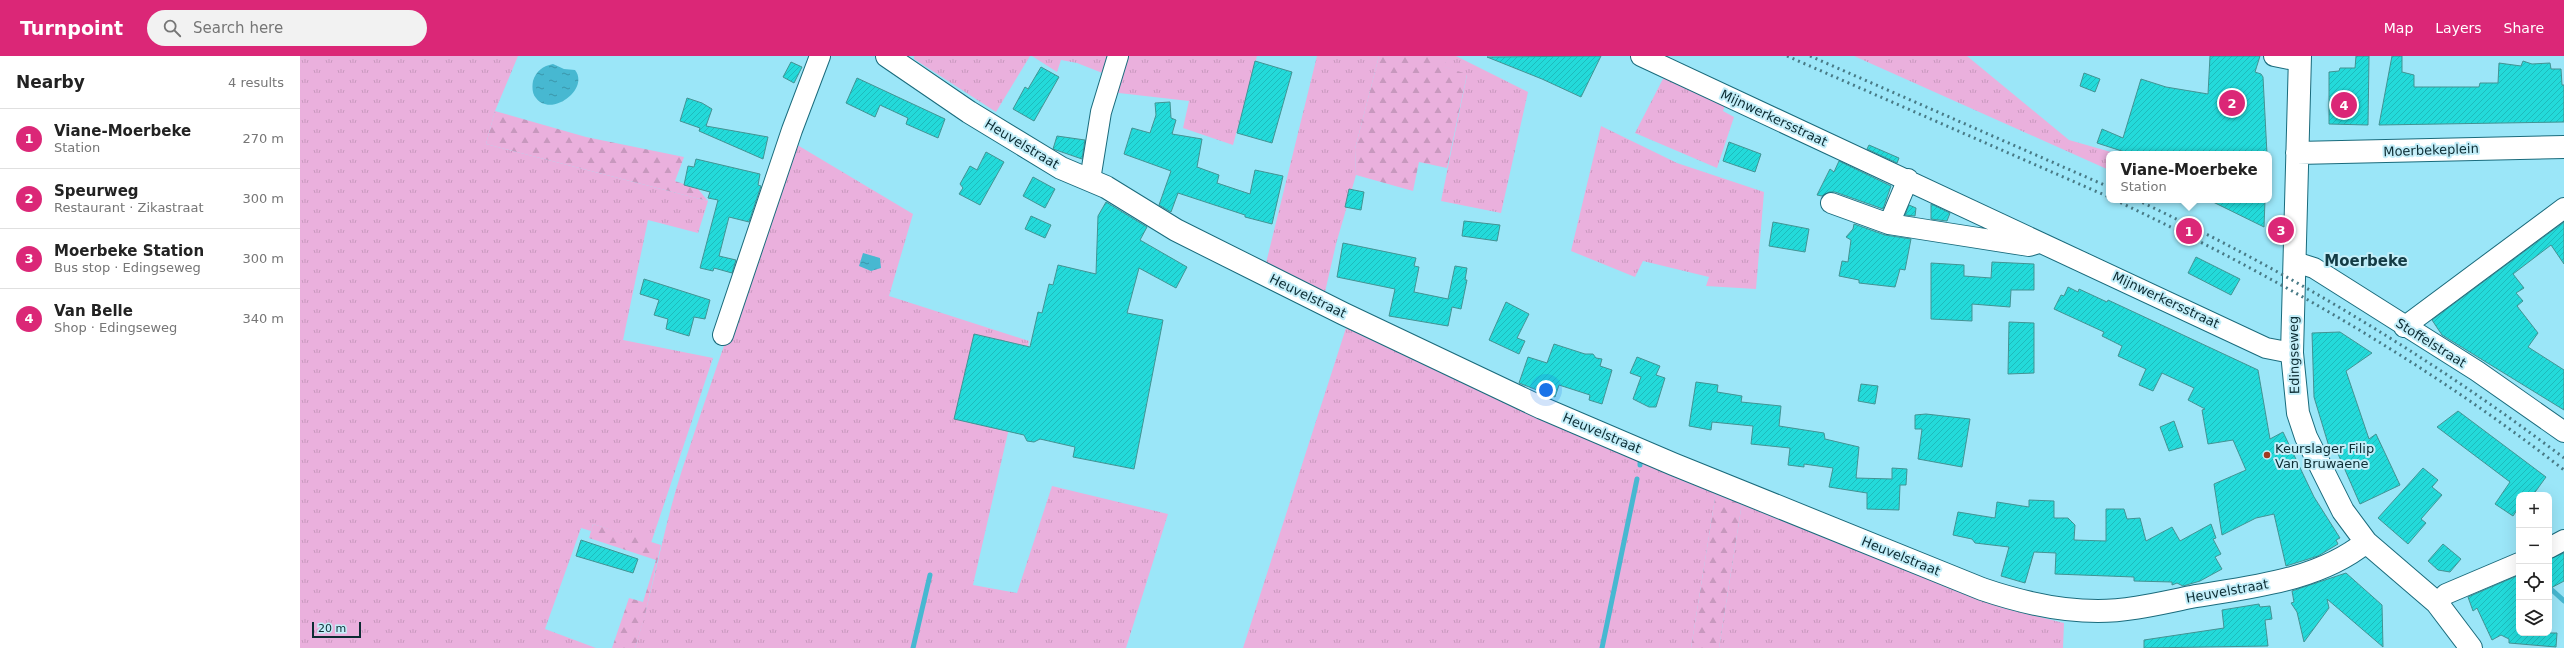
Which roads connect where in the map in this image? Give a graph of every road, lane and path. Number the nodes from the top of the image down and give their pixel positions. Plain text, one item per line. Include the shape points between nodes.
1 (820, 56) edge
2 (887, 56) edge
3 (1118, 56) edge
4 (1640, 56) edge
5 (2274, 56) edge
6 (2300, 59) edge
7 (2564, 147) edge
8 (2297, 153) junction
9 (1908, 179) junction
10 (1090, 180) junction
11 (1831, 203) dead end
12 (2564, 208) edge
13 (1890, 224) junction
14 (2041, 242) junction
15 (2295, 262) junction
16 (2404, 327) junction
17 (723, 335) dead end
18 (2292, 353) junction
19 (2564, 432) edge
20 (2564, 540) edge
21 (2366, 542) junction
22 (2552, 546) edge
23 (2517, 564) edge
24 (2437, 603) junction
25 (2471, 648) edge

1 - 17 street via 792,130
2 - 10 street, Heuvelstraat via 1010,138 1061,168
3 - 10 street via 1101,112
4 - 9 street, Mijnwerkersstraat
5 - 6 street
6 - 8 street, Edingseweg
7 - 8 street, Moerbekeplein
8 - 15 street, Edingseweg
9 - 13 street
9 - 14 street, Mijnwerkersstraat
10 - 21 street, Heuvelstraat via 1219,252 1542,408 1680,467 1982,589 2021,602 2058,609 2099,611 2138,607 2285,580 2355,550
11 - 13 street
12 - 16 street
13 - 14 street via 2029,246
14 - 18 street, Mijnwerkersstraat via 2266,348
15 - 16 street, Stoffelstraat via 2314,268
15 - 18 street, Edingseweg
16 - 19 street, Stoffelstraat via 2477,371
18 - 21 street, Edingseweg via 2295,398 2306,436 2343,511
20 - 22 street
21 - 24 street, Edingseweg
23 - 24 street via 2446,594
24 - 25 street, Edingseweg

